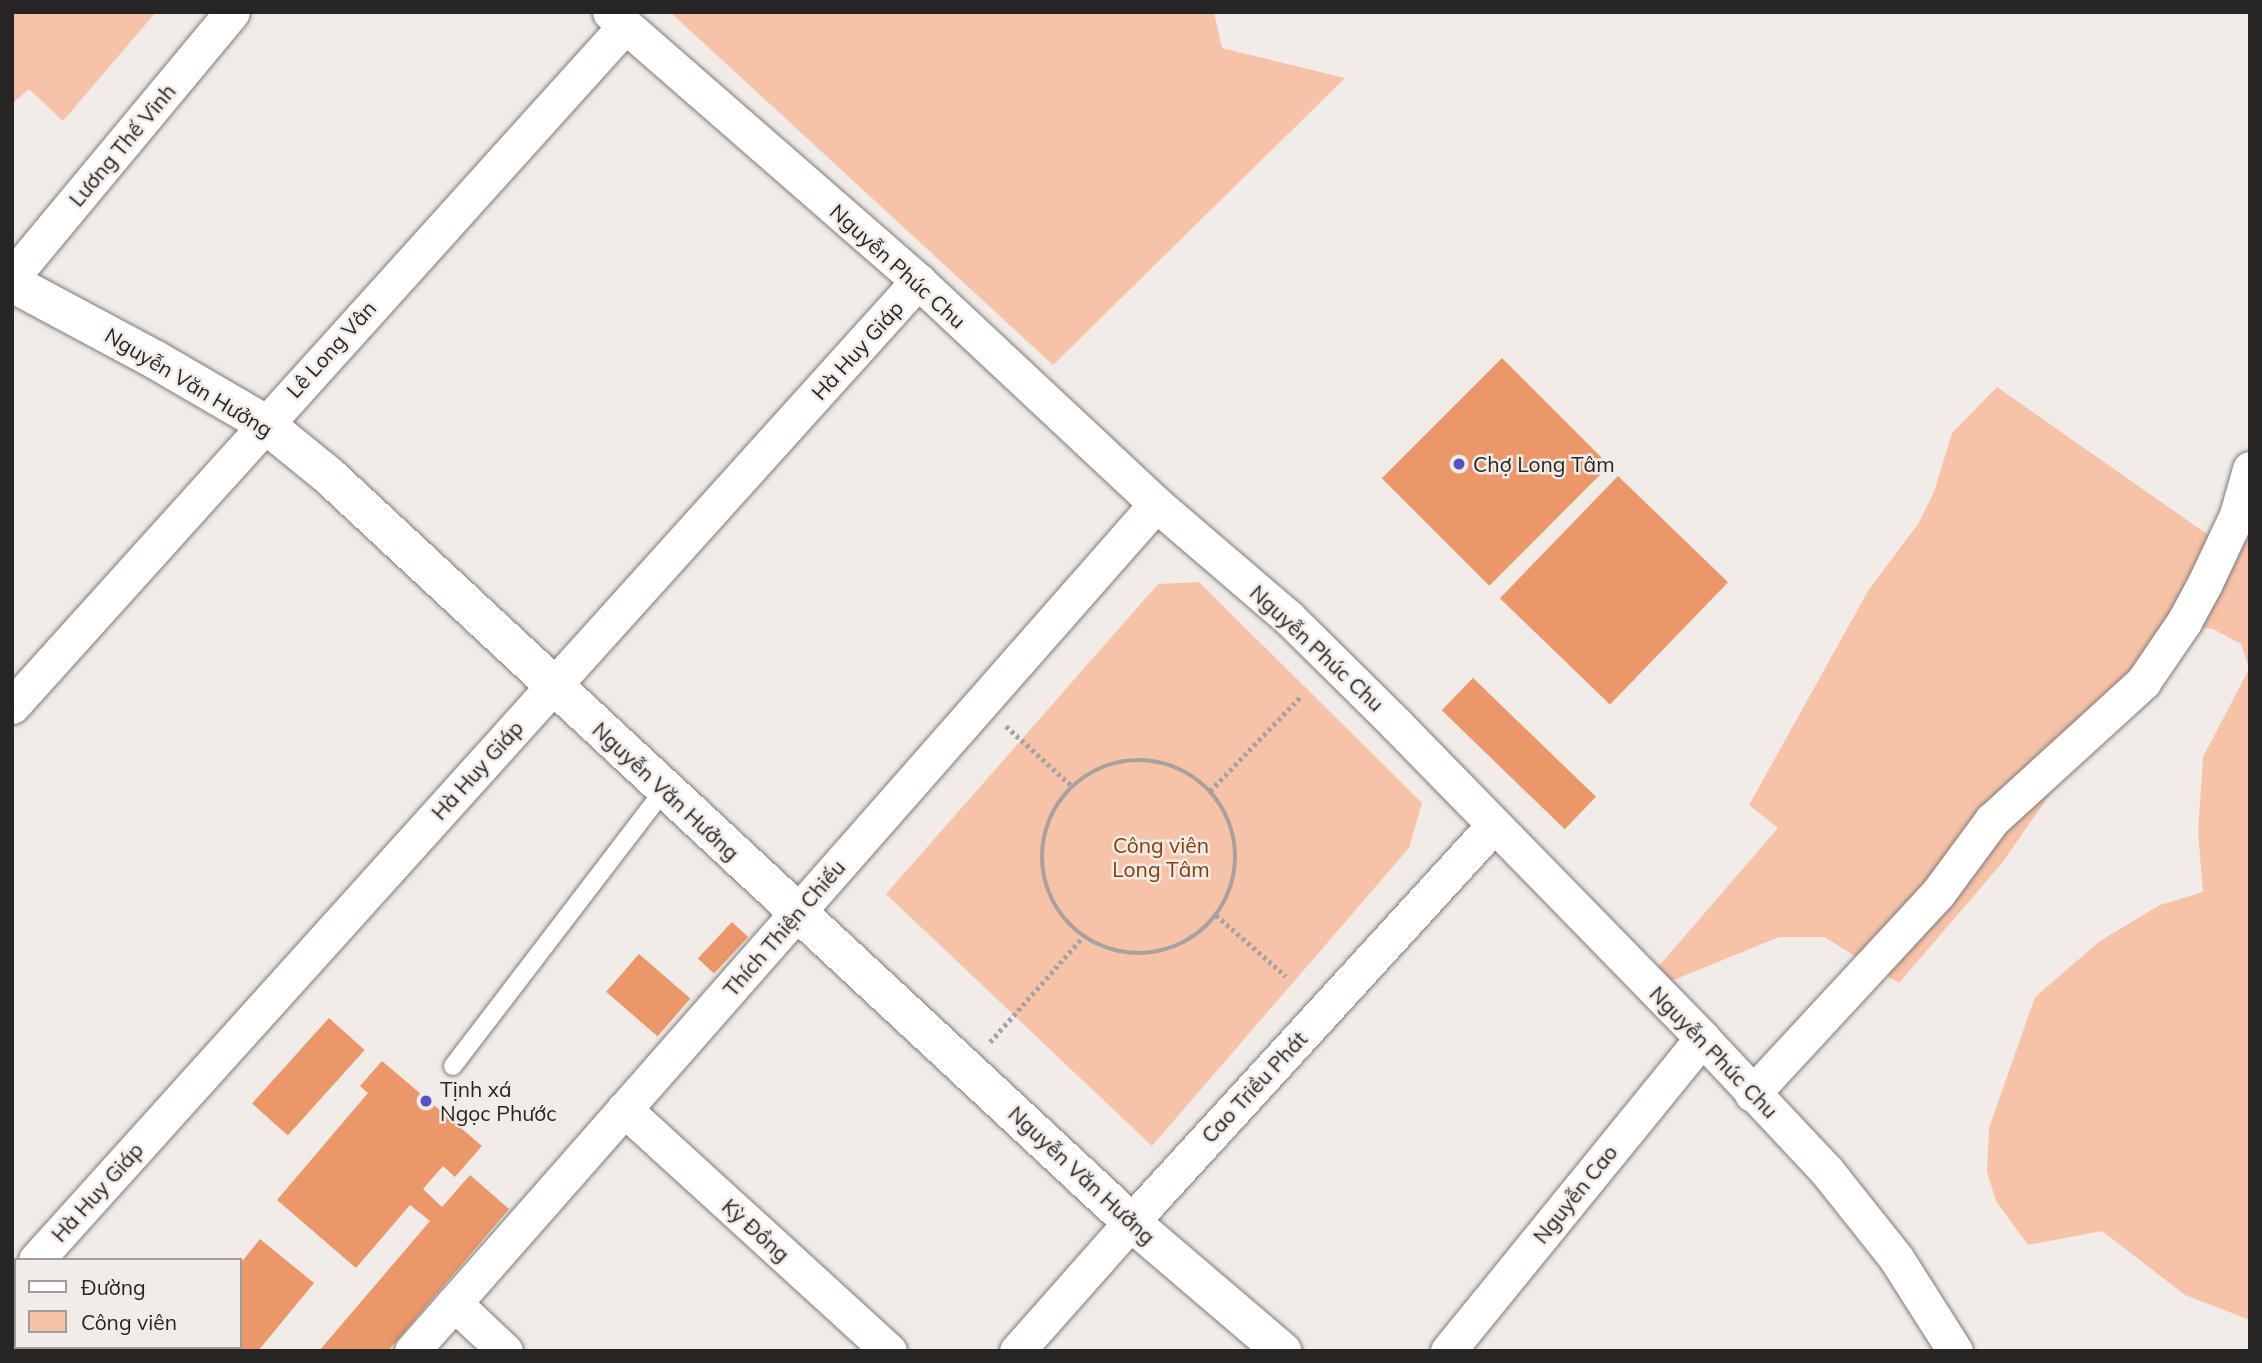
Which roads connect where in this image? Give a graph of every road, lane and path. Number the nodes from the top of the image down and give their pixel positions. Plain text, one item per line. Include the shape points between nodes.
1 (232, 12) edge
2 (617, 19) edge
3 (12, 277) edge
4 (918, 281) junction
5 (12, 283) edge
6 (264, 423) junction
7 (2250, 469) edge
8 (1156, 504) junction
9 (553, 685) junction
10 (1302, 695) dead end
11 (12, 706) edge
12 (1000, 720) dead end
13 (1073, 786) junction
14 (664, 790) junction
15 (1210, 791) junction
16 (1494, 825) junction
17 (798, 913) junction
18 (1216, 915) junction
19 (1083, 937) junction
20 (1286, 976) dead end
21 (1702, 1038) junction
22 (989, 1042) dead end
23 (453, 1066) dead end
24 (1752, 1094) junction
25 (624, 1109) junction
26 (1130, 1222) junction
27 (38, 1258) edge
28 (454, 1303) junction
29 (412, 1351) edge
30 (505, 1351) edge
31 (889, 1351) edge
32 (1017, 1351) edge
33 (1282, 1351) edge
34 (1448, 1351) edge
35 (1955, 1351) edge

1 - 3 street, Lương Thế Vinh
2 - 4 street, Nguyễn Phúc Chu
2 - 6 street, Lê Long Vân
4 - 8 street, Nguyễn Phúc Chu
4 - 9 street, Hà Huy Giáp
5 - 6 street, Nguyễn Văn Hưởng
6 - 9 street, Nguyễn Văn Hưởng via 329,476
6 - 11 street, Lê Long Vân
7 - 24 street via 2237,514 2206,583 2143,682 1992,820 1938,893
8 - 16 street, Nguyễn Phúc Chu via 1288,617
8 - 17 street, Thích Thiện Chiếu
9 - 14 street, Nguyễn Văn Hưởng
9 - 27 street, Hà Huy Giáp
10 - 15 path
12 - 13 path
13 - 15 path via 1105,765 1132,760 1158,761 1183,770
13 - 19 path via 1049,819 1042,845 1042,872 1049,897 1063,920
14 - 17 street, Nguyễn Văn Hưởng
14 - 23 lane
15 - 18 path via 1232,830 1236,856 1233,883
16 - 21 street, Nguyễn Phúc Chu
16 - 26 street, Cao Triều Phát
17 - 25 street, Thích Thiện Chiếu
17 - 26 street, Nguyễn Văn Hưởng
18 - 19 path via 1184,944 1159,953 1106,950
18 - 20 path
19 - 22 path
21 - 24 street, Nguyễn Phúc Chu
21 - 34 street, Nguyễn Cao
24 - 35 street, Nguyễn Phúc Chu via 1861,1213 1896,1258
25 - 28 street, Thích Thiện Chiếu
25 - 31 street, Kỳ Đồng
26 - 32 street, Cao Triều Phát
26 - 33 street, Nguyễn Văn Hưởng
28 - 29 street, Thích Thiện Chiếu
28 - 30 street

